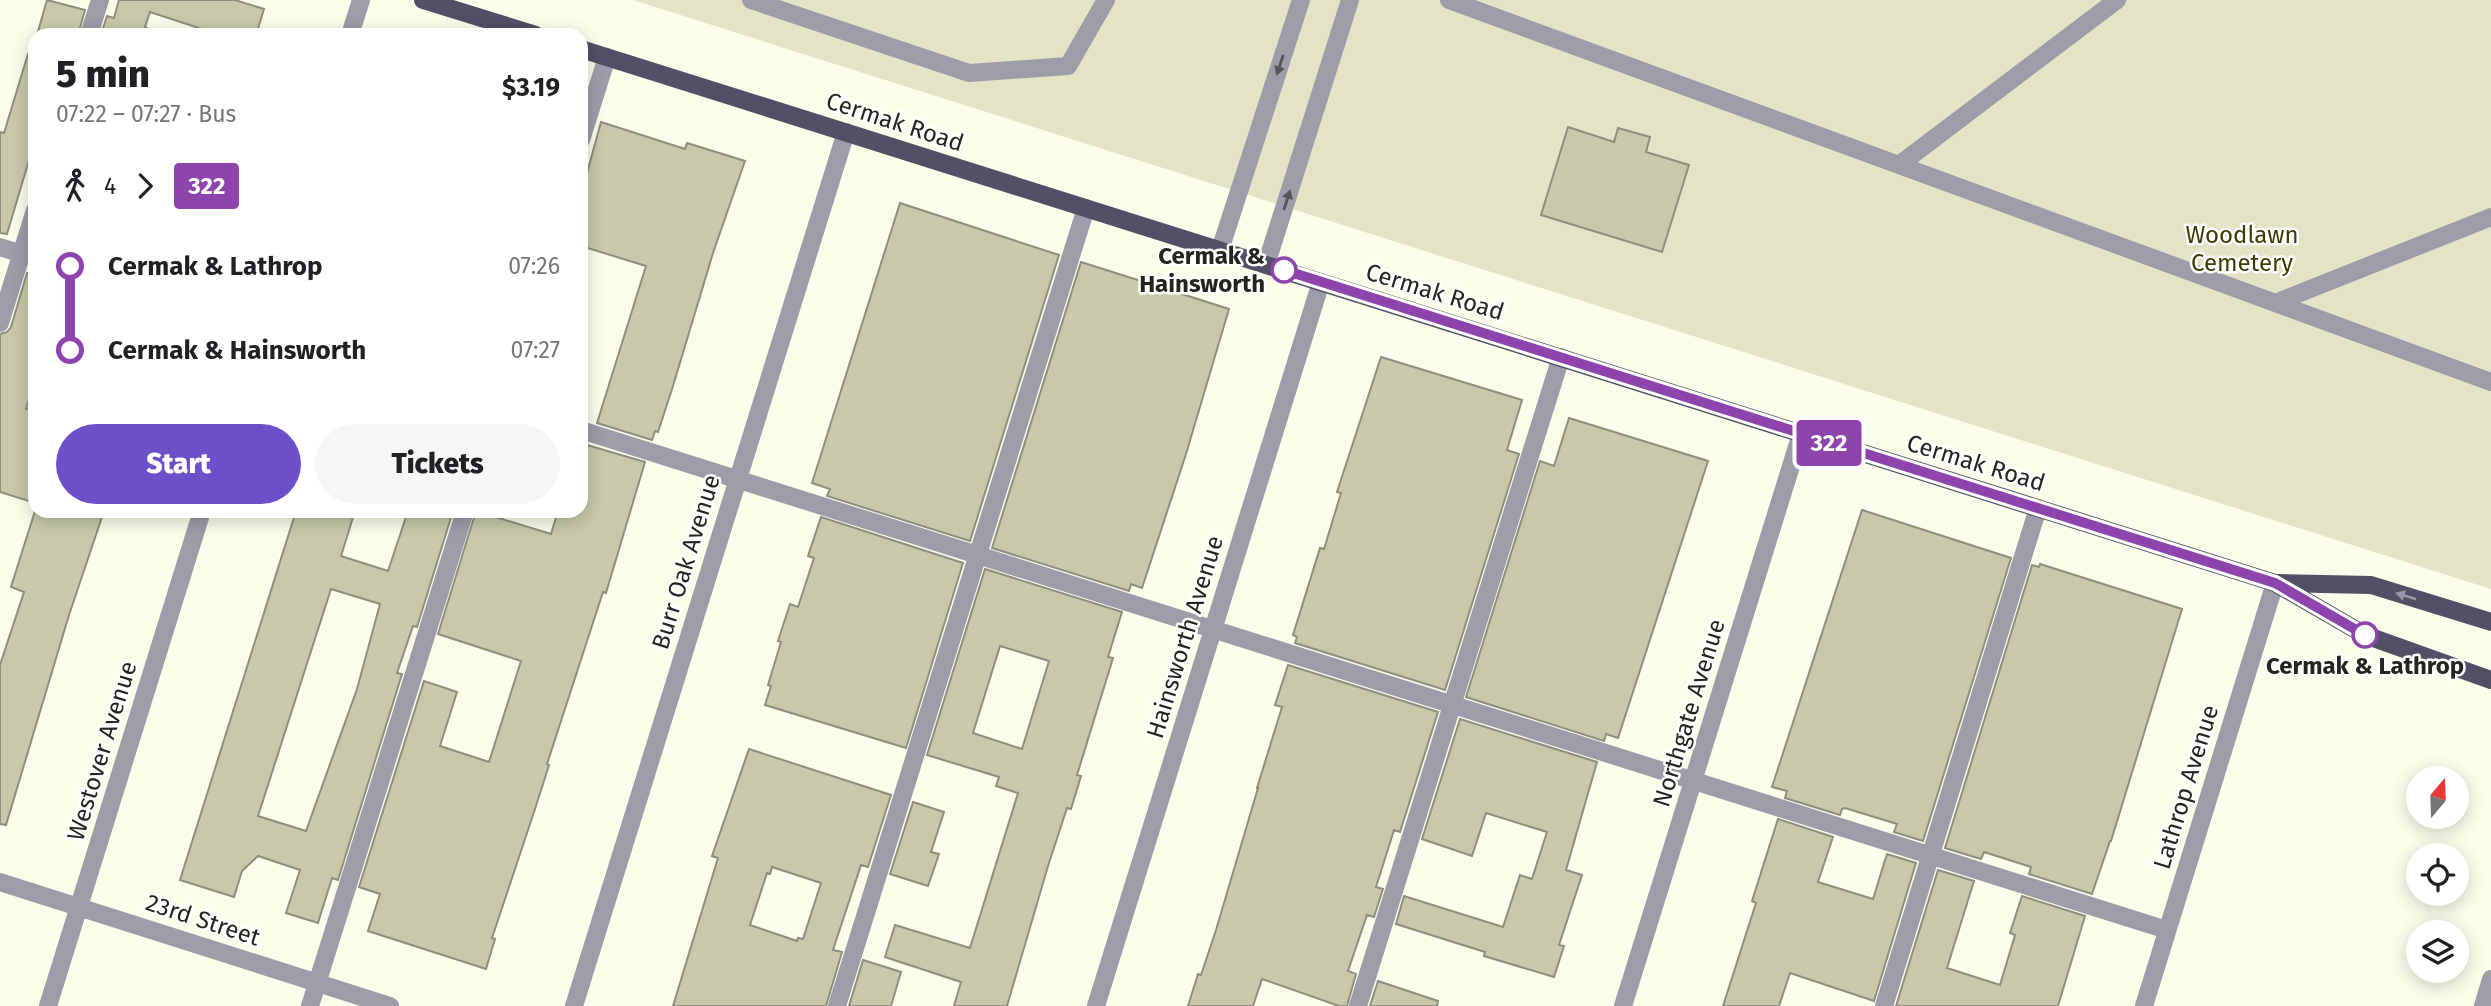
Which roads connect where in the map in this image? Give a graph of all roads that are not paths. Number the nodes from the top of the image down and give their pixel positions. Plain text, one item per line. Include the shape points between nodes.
1 (100, 0) edge
2 (361, 0) edge
3 (423, 0) edge
4 (751, 0) edge
5 (1107, 0) edge
6 (1301, 0) edge
7 (1350, 0) edge
8 (1449, 0) edge
9 (2117, 0) edge
10 (91, 28) edge
11 (352, 28) edge
12 (513, 28) edge
13 (588, 51) edge
14 (607, 57) junction
15 (588, 117) edge
16 (846, 132) junction
17 (1899, 166) junction
18 (1086, 208) junction
19 (2491, 217) edge
20 (0, 247) edge
21 (1220, 250) junction
22 (28, 256) edge
23 (1266, 265) junction
24 (1321, 282) junction
25 (2275, 303) junction
26 (0, 323) edge
27 (1561, 357) junction
28 (2491, 382) edge
29 (588, 432) edge
30 (1801, 434) junction
31 (738, 480) junction
32 (2038, 508) junction
33 (200, 518) edge
34 (463, 518) edge
35 (978, 555) junction
36 (2275, 583) junction
37 (2491, 622) edge
38 (1213, 629) junction
39 (2491, 680) edge
40 (1451, 704) junction
41 (1693, 780) junction
42 (1931, 855) junction
43 (0, 882) edge
44 (79, 907) junction
45 (2167, 930) junction
46 (2491, 979) edge
47 (317, 983) junction
48 (48, 1006) edge
49 (310, 1006) edge
50 (390, 1006) edge
51 (574, 1006) edge
52 (837, 1006) edge
53 (1096, 1006) edge
54 (1358, 1006) edge
55 (1623, 1006) edge
56 (1884, 1006) edge
57 (2144, 1006) edge
58 (2483, 1006) edge

1 - 10 street
2 - 11 street
3 - 12 main road
4 - 5 street via 969,74 1068,66
6 -> 21 street
23 -> 7 street
8 - 17 street
9 - 17 street
13 - 14 main road, Cermak Road
14 - 15 street
14 - 16 main road, Cermak Road
16 - 18 main road, Cermak Road
16 - 31 street, Burr Oak Avenue
17 - 25 street
18 - 21 main road, Cermak Road
18 - 35 street
19 - 25 street
20 - 22 street
21 - 23 main road, Cermak Road
22 - 26 street
23 - 24 main road, Cermak Road
24 - 27 main road, Cermak Road
24 - 38 street, Hainsworth Avenue
25 - 28 street
27 - 30 main road, Cermak Road
27 - 40 street
29 - 31 street
30 - 32 main road, Cermak Road
30 - 41 street, Northgate Avenue
31 - 35 street
31 - 51 street, Burr Oak Avenue
32 - 36 main road, Cermak Road
32 - 42 street
33 - 44 street, Westover Avenue
34 - 47 street
35 - 38 street
35 - 52 street
37 -> 36 main road, Cermak Road via 2371,585
36 - 39 main road, Cermak Road via 2365,635
36 - 45 street, Lathrop Avenue
38 - 40 street
38 - 53 street, Hainsworth Avenue
40 - 41 street
40 - 54 street
41 - 42 street
41 - 55 street, Northgate Avenue
42 - 45 street
42 - 56 street
43 - 44 street, 23rd Street
44 - 47 street, 23rd Street
44 - 48 street, Westover Avenue
45 - 57 street, Lathrop Avenue
46 - 58 street
47 - 49 street
47 - 50 street, 23rd Street

